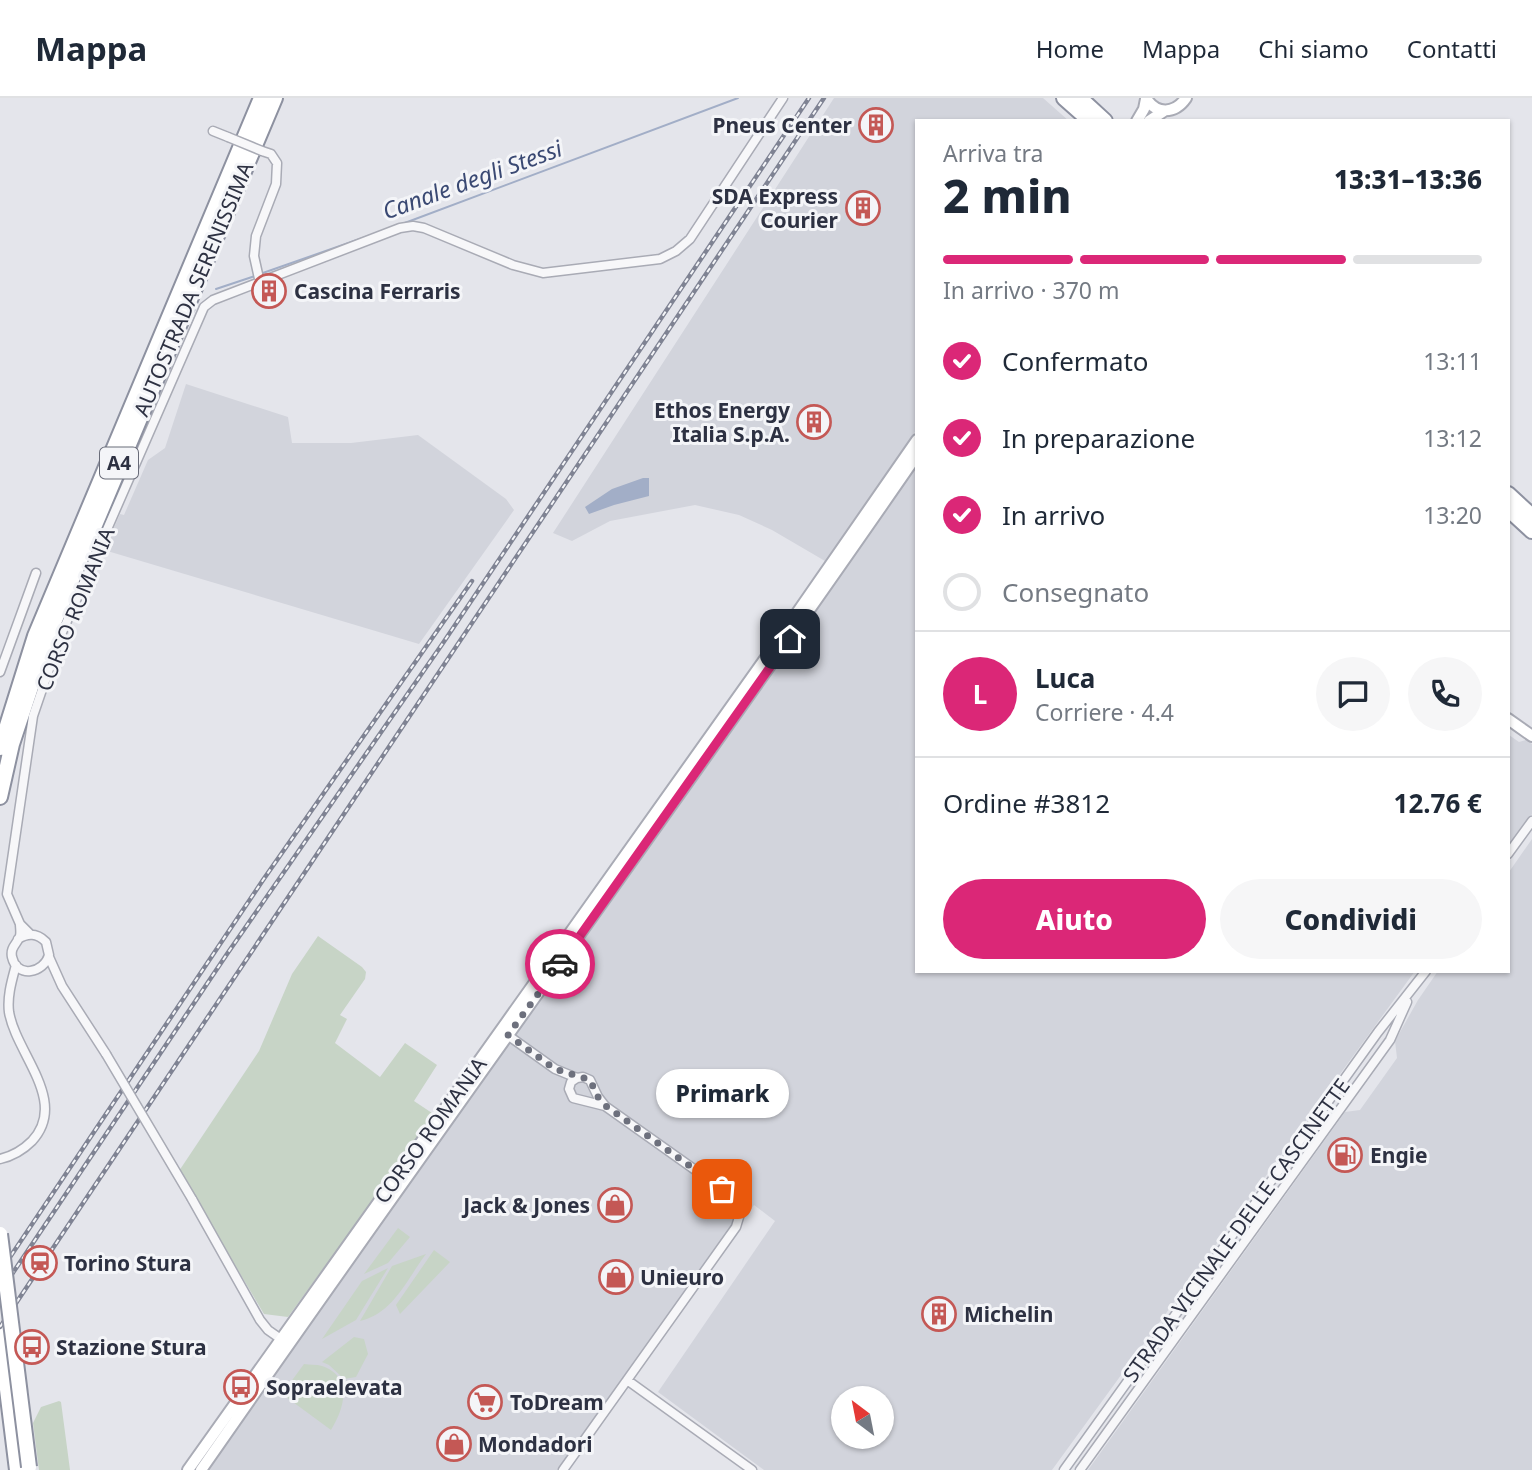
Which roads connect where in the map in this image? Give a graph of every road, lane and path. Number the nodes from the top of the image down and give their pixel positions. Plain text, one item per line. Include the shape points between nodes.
1 (261, 98) edge
2 (275, 98) edge
3 (783, 98) edge
4 (1064, 98) edge
5 (1080, 98) edge
6 (1146, 98) edge
7 (1186, 98) edge
8 (1164, 111) junction
9 (1088, 119) edge
10 (1103, 119) edge
11 (1138, 119) edge
12 (1152, 119) edge
13 (213, 131) dead end
14 (260, 283) junction
15 (915, 443) edge
16 (915, 458) edge
17 (1510, 496) edge
18 (1510, 511) edge
19 (1532, 516) edge
20 (1532, 531) edge
21 (36, 573) dead end
22 (0, 672) edge
23 (1510, 720) edge
24 (1532, 736) edge
25 (0, 748) edge
26 (0, 797) edge
27 (1532, 821) edge
28 (1510, 851) edge
29 (20, 924) junction
30 (30, 934) junction
31 (18, 939) junction
32 (49, 955) junction
33 (16, 965) junction
34 (39, 969) junction
35 (27, 971) junction
36 (1425, 973) edge
37 (62, 986) junction
38 (10, 989) junction
39 (1411, 992) junction
40 (504, 1032) junction
41 (555, 1069) junction
42 (577, 1078) junction
43 (569, 1089) junction
44 (594, 1089) junction
45 (586, 1100) junction
46 (606, 1106) junction
47 (0, 1159) edge
48 (1263, 1193) junction
49 (1274, 1200) junction
50 (0, 1234) edge
51 (1218, 1255) junction
52 (1229, 1263) junction
53 (0, 1333) edge
54 (285, 1342) junction
55 (627, 1380) junction
56 (17, 1470) edge
57 (30, 1470) edge
58 (188, 1470) edge
59 (201, 1470) edge
60 (563, 1470) edge
61 (752, 1470) edge
62 (1064, 1470) edge
63 (1080, 1470) edge

1 - 25 highway, AUTOSTRADA SERENISSIMA / A4 via 35,636
2 - 26 highway, AUTOSTRADA SERENISSIMA / A4 via 47,639 12,744
3 - 14 street via 690,239 660,259 543,273 413,226
4 - 9 highway
5 - 10 highway
6 - 8 main road
6 - 11 main road
7 - 8 main road via 1176,108
8 - 12 main road
13 - 14 street, bridge via 271,155 277,163 276,184 254,256
14 - 29 street, CORSO ROMANIA via 204,307 60,637 33,716 7,894
15 - 40 main road, CORSO ROMANIA
16 - 40 main road, CORSO ROMANIA via 776,660
17 - 19 highway
18 - 20 highway
21 - 22 street
23 - 24 main road
27 - 28 street
29 - 30 street, CORSO ROMANIA
29 - 31 street, CORSO ROMANIA
30 - 31 street
30 - 32 street via 46,942
31 - 33 street via 12,948
32 - 34 street
32 - 37 street
33 - 35 street
33 - 38 street
34 - 35 street
34 - 37 street
35 - 38 street
36 - 39 street, STRADA VICINALE DELLE CASCINETTE
37 - 54 street, bridge via 260,1320
38 - 47 street via 13,1026 46,1111 39,1133 25,1148
39 - 48 street, STRADA VICINALE DELLE CASCINETTE
39 - 49 street, STRADA VICINALE DELLE CASCINETTE via 1390,1040
40 - 41 street
40 - 54 main road, CORSO ROMANIA
41 - 42 street
41 - 43 street
42 - 43 street
42 - 44 street via 590,1080
43 - 45 street via 573,1098
44 - 45 street
44 - 46 street
45 - 46 street
46 - 55 street via 739,1206 736,1227
48 - 49 street
48 - 51 street, STRADA VICINALE DELLE CASCINETTE
49 - 52 street, STRADA VICINALE DELLE CASCINETTE
50 - 57 highway, bridge
51 - 52 street
51 - 62 street, STRADA VICINALE DELLE CASCINETTE
52 - 63 street, STRADA VICINALE DELLE CASCINETTE
53 - 56 highway
54 - 58 main road, CORSO ROMANIA
54 - 59 main road, CORSO ROMANIA
55 - 60 street
55 - 61 street

